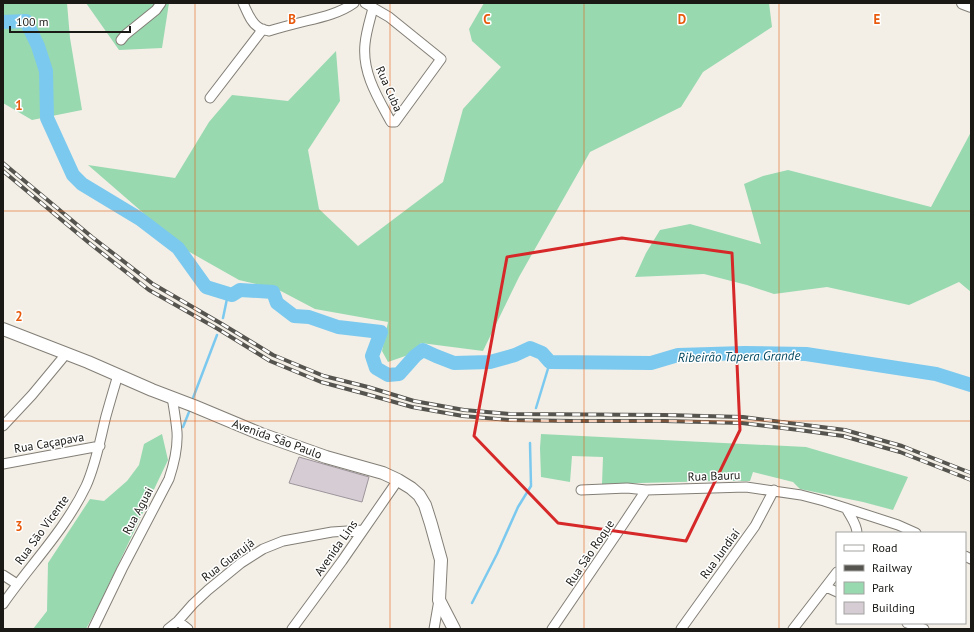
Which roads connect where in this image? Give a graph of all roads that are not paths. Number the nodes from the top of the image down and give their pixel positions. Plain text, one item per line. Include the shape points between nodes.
1 (161, 3) edge
2 (243, 3) edge
3 (354, 3) edge
4 (963, 3) edge
5 (369, 5) edge
6 (971, 6) edge
7 (263, 29) junction
8 (121, 40) dead end
9 (210, 98) dead end
10 (3, 329) edge
11 (66, 354) junction
12 (118, 375) junction
13 (172, 397) junction
14 (3, 426) edge
15 (100, 446) junction
16 (3, 464) edge
17 (398, 480) junction
18 (581, 490) dead end
19 (646, 490) junction
20 (774, 490) junction
21 (846, 508) junction
22 (363, 530) junction
23 (857, 532) edge
24 (914, 532) edge
25 (836, 573) edge
26 (3, 575) edge
27 (17, 584) junction
28 (826, 587) junction
29 (836, 592) edge
30 (5, 599) edge
31 (440, 600) junction
32 (178, 621) junction
33 (910, 624) edge
34 (93, 629) edge
35 (168, 629) edge
36 (188, 629) edge
37 (292, 629) edge
38 (434, 629) edge
39 (454, 629) edge
40 (552, 629) edge
41 (681, 629) edge
42 (793, 629) edge
43 (924, 629) edge

1 - 8 street
2 - 7 street via 252,21
3 - 7 street via 327,16 270,30
4 - 6 main road
5 - 5 street, Rua Cuba via 364,49 369,80 390,122 394,122 442,59 389,17
7 - 9 street
10 - 11 main road, Avenida São Paulo
11 - 12 main road, Avenida São Paulo
11 - 14 street
12 - 13 main road, Avenida São Paulo
12 - 15 street, Rua São Vicente
13 - 17 main road, Avenida São Paulo via 285,443
13 - 34 street, Rua Aguai via 177,432 169,479
15 - 16 street, Rua Caçapava
15 - 27 street, Rua São Vicente via 90,478 78,502 56,535
17 - 22 street, Avenida Lins
17 - 31 main road, Avenida São Paulo via 411,488 425,505 440,560
18 - 19 street, Rua Bauru
19 - 20 street, Rua Bauru via 746,486
19 - 40 street, Rua São Roque
20 - 21 street, Rua Bauru
20 - 41 street, Rua Jundiaí via 755,526
21 - 23 street
21 - 24 street, Rua Bauru
22 - 32 street, Rua Guarujá via 332,532 283,541 263,549 208,590
22 - 37 street, Avenida Lins
25 - 28 street
26 - 27 street
27 - 30 street, Rua São Vicente
28 - 29 street
28 - 42 street
31 - 38 street
31 - 39 main road, Avenida São Paulo
32 - 35 street, Rua Guarujá
32 - 36 street
33 - 43 street

